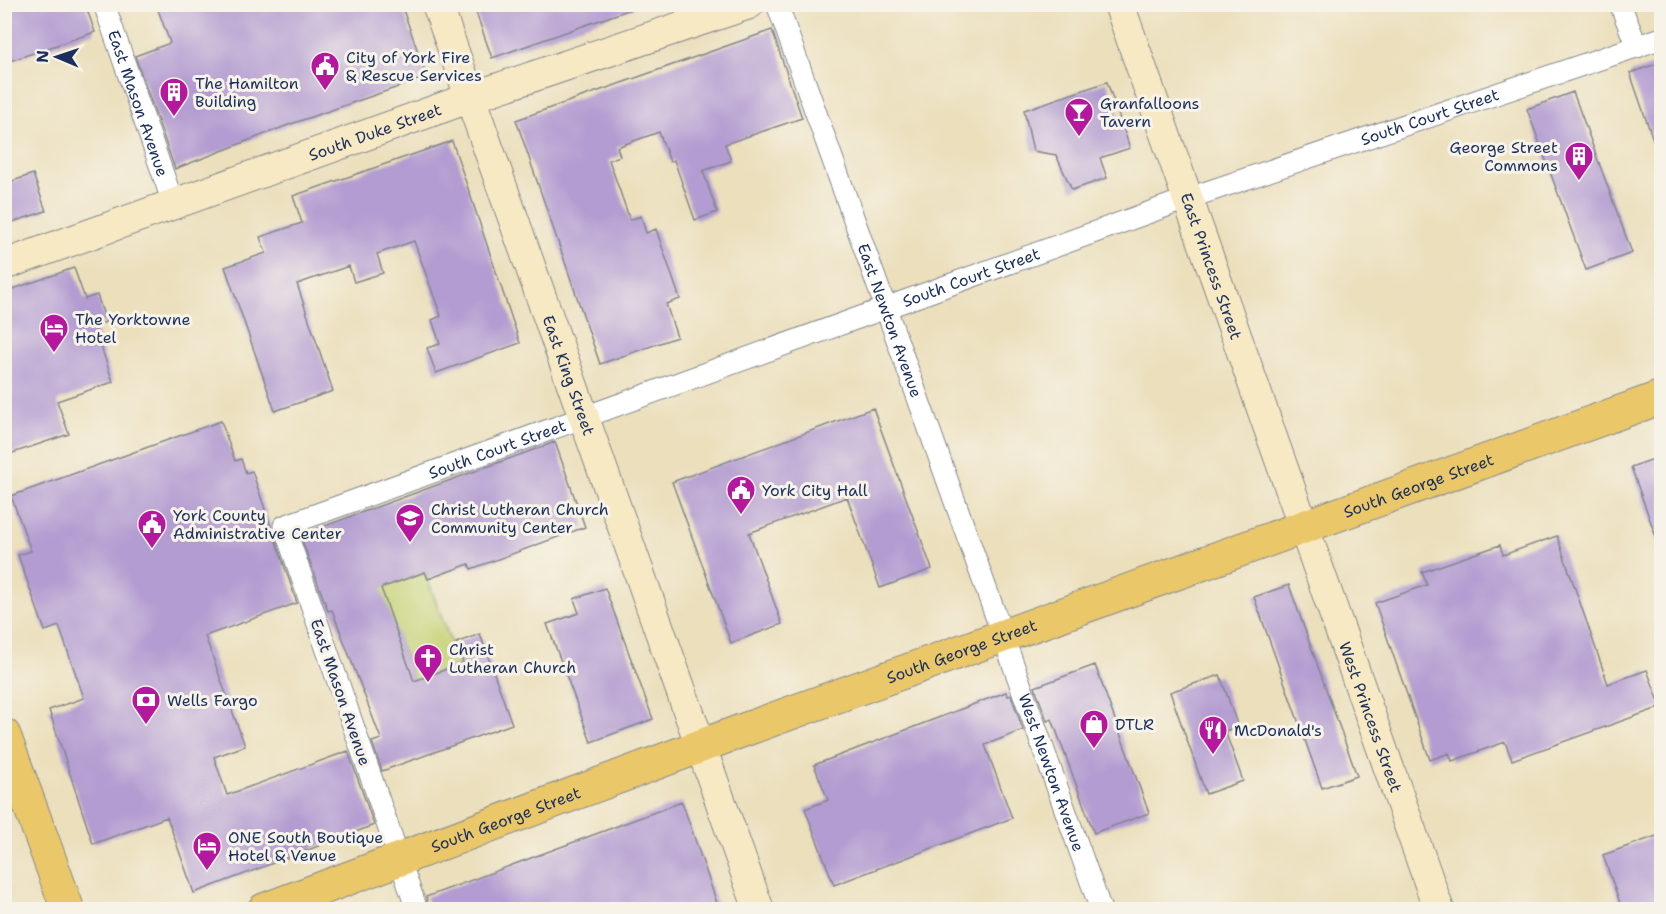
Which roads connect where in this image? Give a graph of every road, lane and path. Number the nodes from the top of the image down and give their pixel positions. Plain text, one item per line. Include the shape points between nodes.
1 (104, 4) edge
2 (437, 4) edge
3 (749, 4) edge
4 (777, 4) edge
5 (1119, 4) edge
6 (1620, 4) edge
7 (1662, 38) edge
8 (1637, 47) junction
9 (470, 98) junction
10 (1189, 198) junction
11 (173, 203) junction
12 (4, 266) edge
13 (886, 309) junction
14 (1662, 397) edge
15 (583, 418) junction
16 (284, 526) joint
17 (1302, 526) junction
18 (1002, 636) junction
19 (4, 735) edge
20 (701, 746) junction
21 (398, 857) junction
22 (68, 909) edge
23 (264, 909) edge
24 (417, 909) edge
25 (759, 909) edge
26 (1101, 909) edge
27 (1439, 909) edge

1 - 11 street, East Mason Avenue
2 - 9 street, East King Street
3 - 9 street, South Duke Street
4 - 13 street, East Newton Avenue
5 - 10 street, East Princess Street
6 - 8 street
7 - 8 street, South Court Street
8 - 10 street, South Court Street
9 - 11 street, South Duke Street
9 - 15 street, East King Street
10 - 13 street, South Court Street
10 - 17 street, East Princess Street
11 - 12 street, South Duke Street
13 - 15 street, South Court Street
13 - 18 street, East Newton Avenue
14 - 17 main road, South George Street
15 - 16 street, South Court Street
15 - 20 street, East King Street
16 - 21 street, East Mason Avenue
17 - 18 main road, South George Street
17 - 27 street, West Princess Street
18 - 20 main road, South George Street
18 - 26 street, West Newton Avenue
19 - 22 main road
20 - 21 main road, South George Street
20 - 25 street, East King Street
21 - 23 main road, South George Street
21 - 24 street, East Mason Avenue

